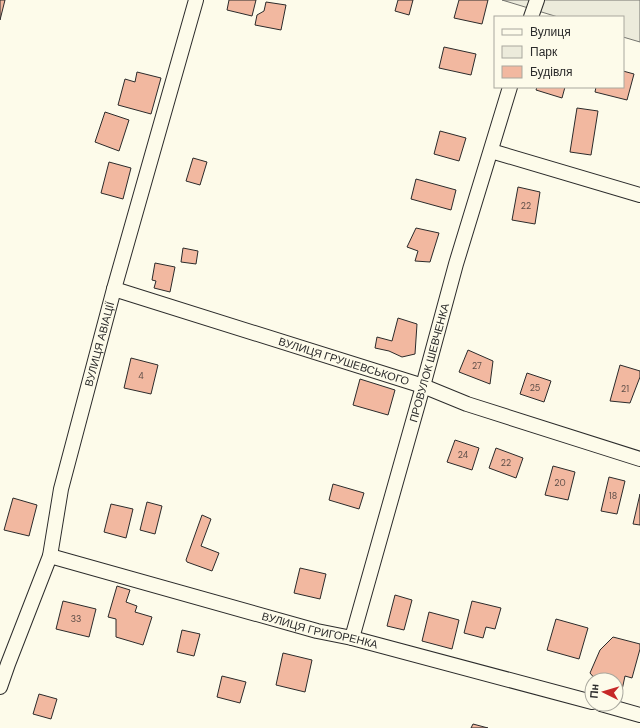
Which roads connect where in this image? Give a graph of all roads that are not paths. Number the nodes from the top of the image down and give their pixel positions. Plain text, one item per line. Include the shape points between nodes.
1 (196, 0) edge
2 (537, 0) edge
3 (531, 16) edge
4 (510, 88) edge
5 (490, 151) junction
6 (640, 195) edge
7 (114, 289) junction
8 (423, 386) junction
9 (640, 460) edge
10 (50, 556) junction
11 (352, 638) junction
12 (0, 687) edge
13 (584, 700) edge
14 (624, 710) edge
15 (640, 714) edge

1 - 7 street, ВУЛИЦЯ АВІАЦІЇ
2 - 3 street
4 - 5 street, ПРОВУЛОК ШЕВЧЕНКА
5 - 6 street
5 - 8 street, ПРОВУЛОК ШЕВЧЕНКА
7 - 8 street, ВУЛИЦЯ ГРУШЕВСЬКОГО
7 - 10 street, ВУЛИЦЯ АВІАЦІЇ via 61,489
8 - 9 street, ВУЛИЦЯ ГРУШЕВСЬКОГО via 467,404
8 - 11 street, ПРОВУЛОК ШЕВЧЕНКА
10 - 11 street, ВУЛИЦЯ ГРИГОРЕНКА via 317,631
10 - 12 street, ВУЛИЦЯ АВІАЦІЇ
11 - 13 street, ВУЛИЦЯ ГРИГОРЕНКА
14 - 15 street

